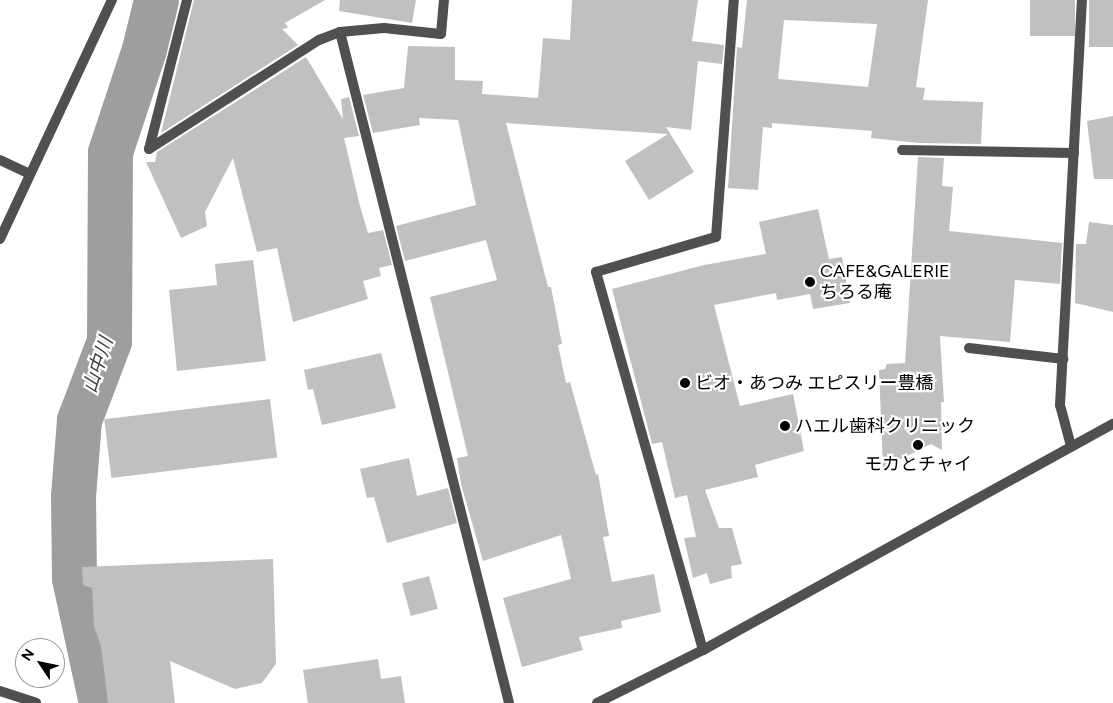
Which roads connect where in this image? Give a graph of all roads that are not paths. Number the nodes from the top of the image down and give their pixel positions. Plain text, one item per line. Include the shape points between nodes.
1 (112, 0) edge
2 (186, 0) edge
3 (444, 0) edge
4 (734, 0) edge
5 (1082, 0) edge
6 (340, 32) junction
7 (902, 150) dead end
8 (1074, 153) junction
9 (0, 160) edge
10 (30, 174) junction
11 (0, 239) edge
12 (968, 348) dead end
13 (1063, 359) junction
14 (1113, 424) edge
15 (1071, 446) junction
16 (703, 650) junction
17 (0, 691) edge
18 (36, 703) edge
19 (509, 703) edge
20 (597, 703) edge

1 - 10 street
2 - 6 street via 150,148 319,40
3 - 6 street via 441,34 384,28
4 - 16 street via 716,237 596,272
5 - 8 street
6 - 19 street
7 - 8 street
8 - 13 street
9 - 10 street
10 - 11 street
12 - 13 street
13 - 15 street via 1060,405
14 - 15 street
15 - 16 street
16 - 20 street
17 - 18 street

